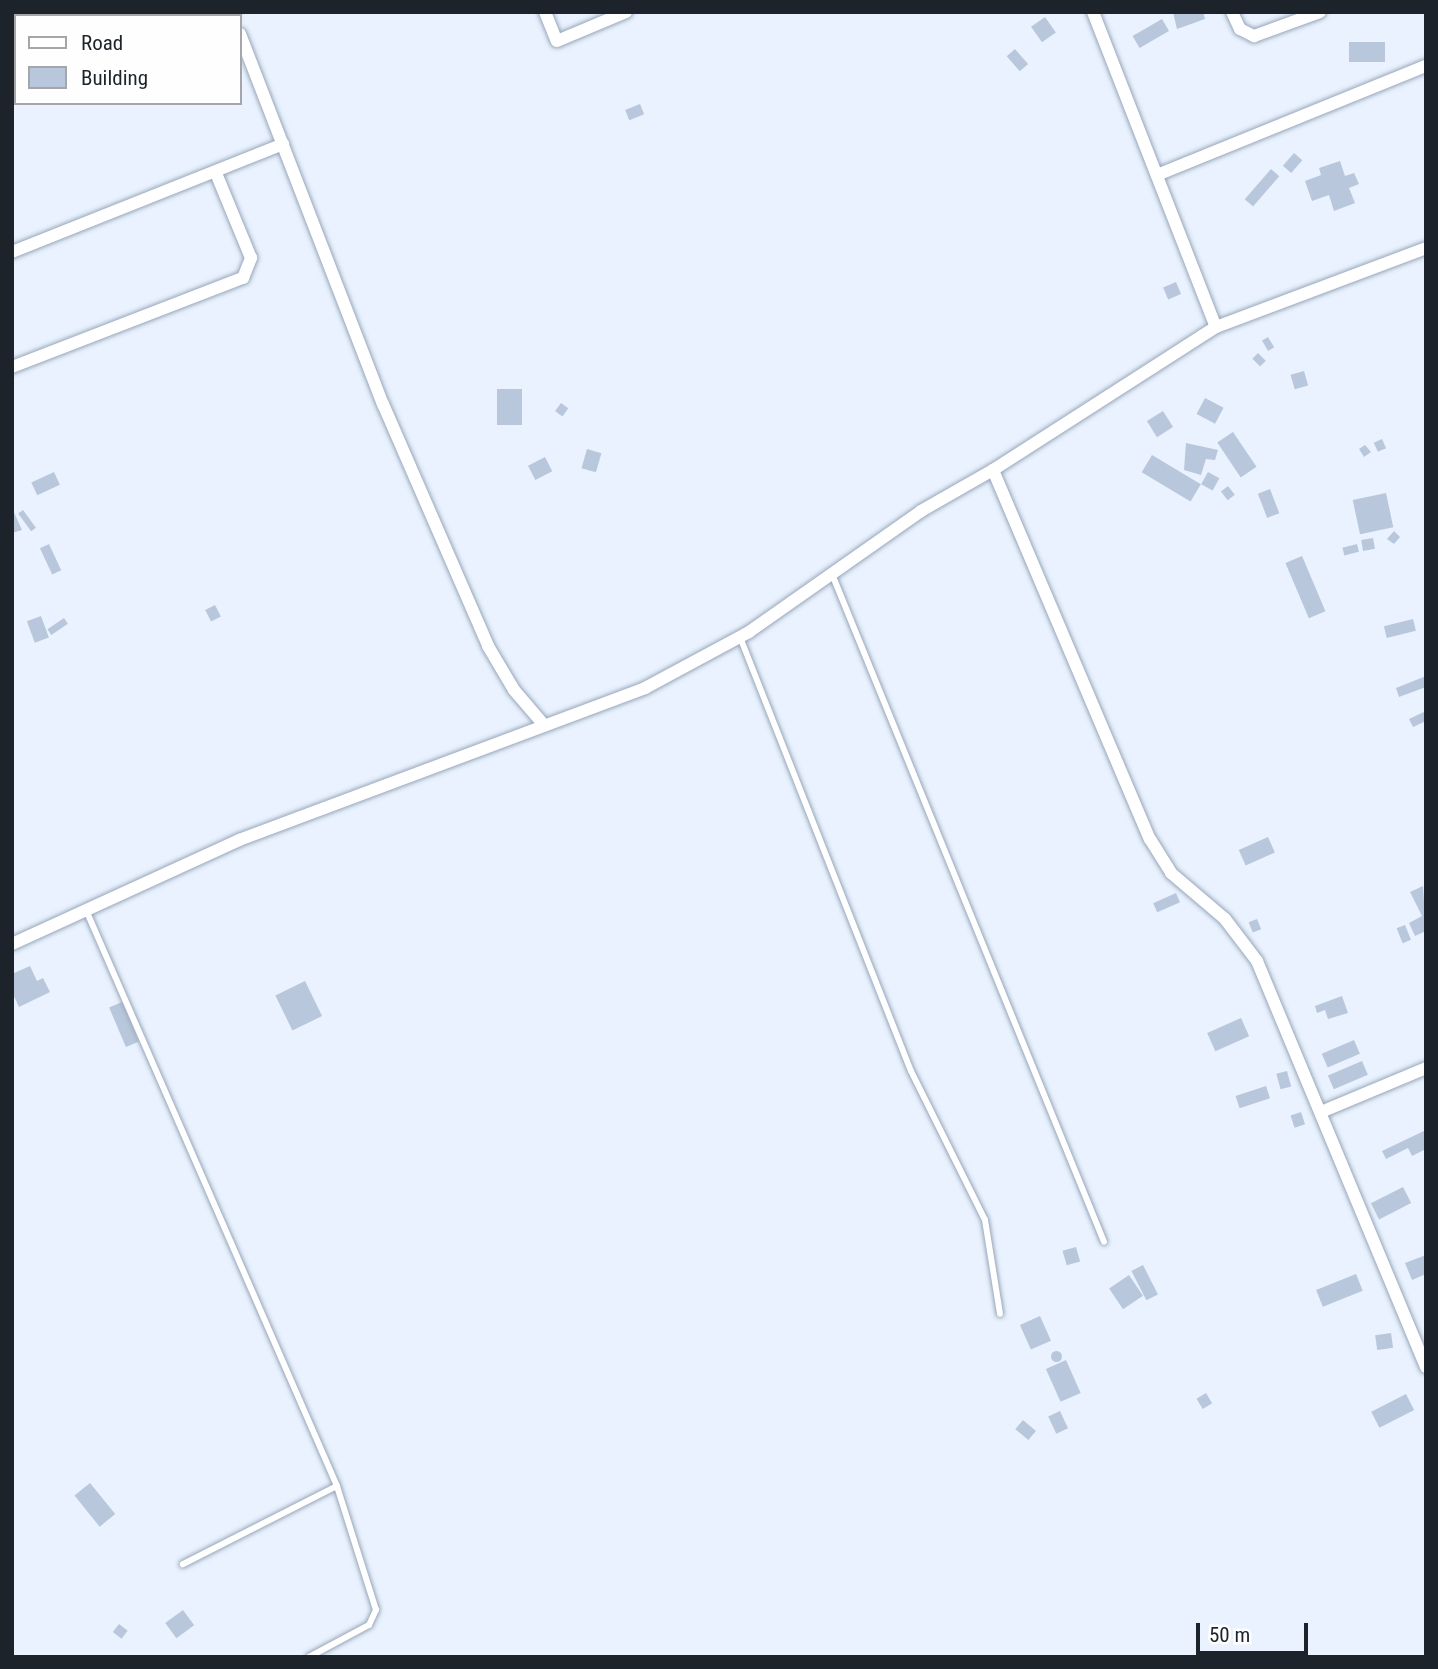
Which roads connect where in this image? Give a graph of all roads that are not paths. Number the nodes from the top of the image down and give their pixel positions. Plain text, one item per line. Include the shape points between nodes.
1 (545, 12) edge
2 (626, 12) edge
3 (1093, 12) edge
4 (1233, 12) edge
5 (1320, 12) edge
6 (242, 39) edge
7 (1426, 66) edge
8 (283, 144) junction
9 (216, 173) junction
10 (1157, 175) junction
11 (1426, 248) edge
12 (12, 252) edge
13 (1216, 327) junction
14 (12, 367) edge
15 (993, 470) junction
16 (832, 574) junction
17 (740, 637) junction
18 (544, 725) junction
19 (86, 910) junction
20 (12, 944) edge
21 (1426, 1068) edge
22 (1321, 1112) junction
23 (1104, 1242) dead end
24 (1000, 1314) dead end
25 (1426, 1367) edge
26 (337, 1486) junction
27 (183, 1564) dead end
28 (309, 1657) edge

1 - 2 street via 557,41
3 - 10 street
4 - 5 street via 1240,29 1254,36
6 - 8 street
7 - 10 street
8 - 9 street
8 - 18 street via 383,404 488,646 514,690
9 - 12 street
9 - 14 street via 251,258 243,278
10 - 13 street
11 - 13 street
13 - 15 street
15 - 16 street via 921,511
15 - 22 street via 1150,839 1171,873 1247,943
16 - 17 street
16 - 23 lane
17 - 18 street via 645,688
17 - 24 lane via 911,1071 985,1220
18 - 19 street via 239,840
19 - 20 street
19 - 26 lane
21 - 22 street
22 - 25 street
26 - 27 lane
26 - 28 lane via 376,1610 360,1631

